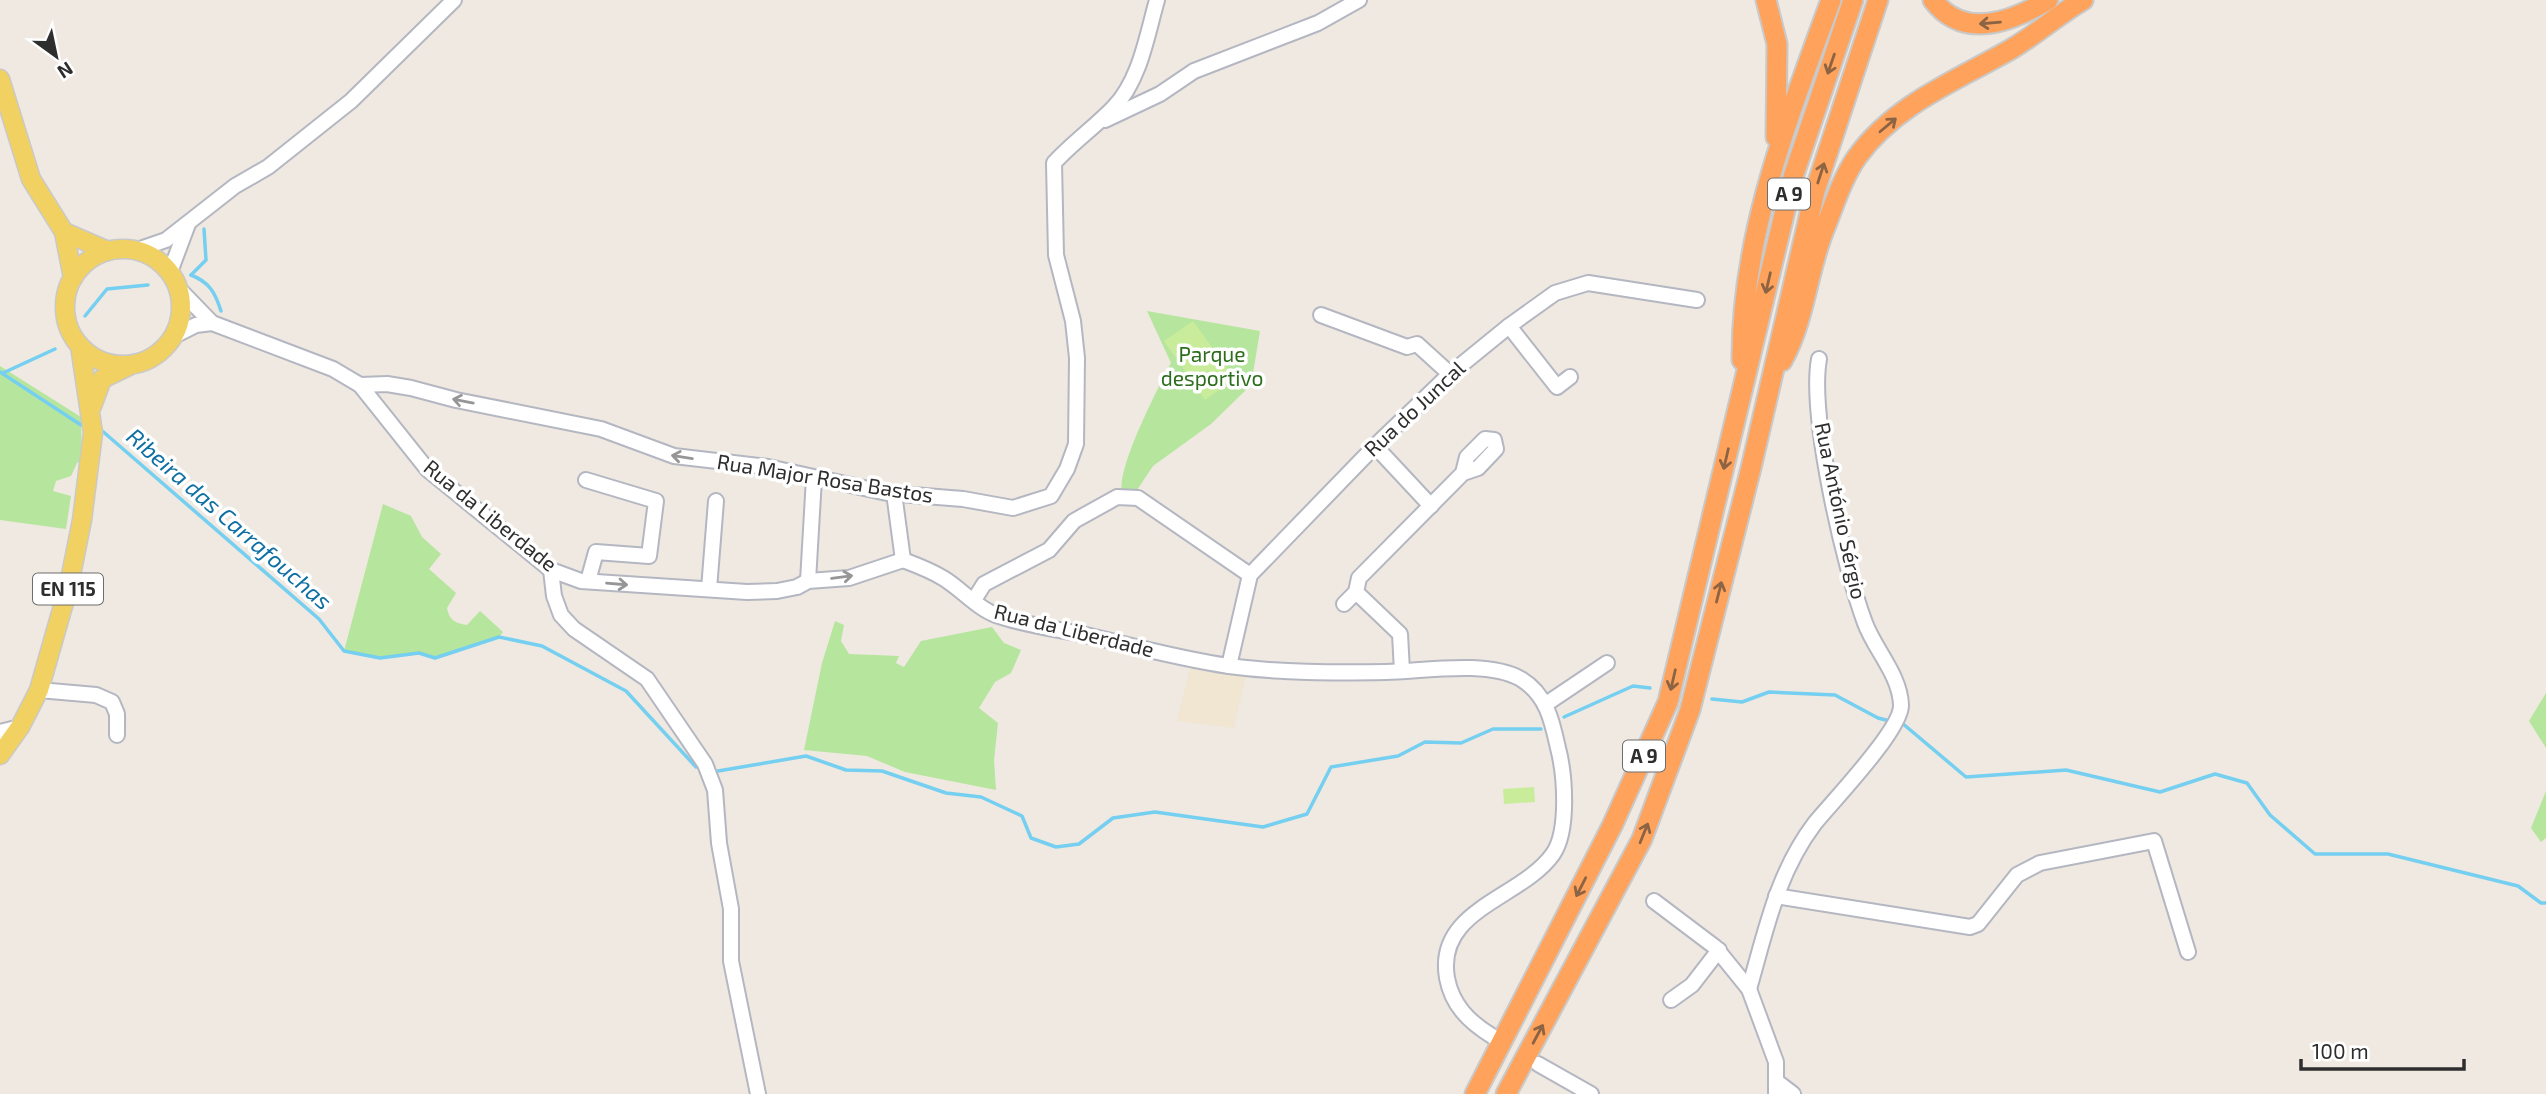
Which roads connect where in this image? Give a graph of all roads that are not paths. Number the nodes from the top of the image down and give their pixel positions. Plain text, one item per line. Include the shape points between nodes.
1 (454, 0) edge
2 (1157, 0) edge
3 (1359, 0) edge
4 (1766, 0) edge
5 (1831, 0) edge
6 (1853, 0) edge
7 (1878, 0) edge
8 (1933, 0) edge
9 (2048, 0) edge
10 (2079, 2) edge
11 (0, 79) edge
12 (1094, 125) junction
13 (1773, 169) junction
14 (189, 223) junction
15 (64, 232) junction
16 (137, 250) junction
17 (108, 251) junction
18 (170, 272) junction
19 (73, 278) junction
20 (179, 289) junction
21 (1697, 300) dead end
22 (1321, 315) dead end
23 (212, 323) junction
24 (1509, 326) junction
25 (172, 337) junction
26 (80, 346) junction
27 (1819, 359) dead end
28 (132, 365) junction
29 (1450, 374) junction
30 (1570, 377) dead end
31 (1770, 382) junction
32 (360, 385) junction
33 (1742, 393) junction
34 (91, 410) junction
35 (1376, 446) junction
36 (1463, 473) dead end
37 (814, 478) junction
38 (586, 480) dead end
39 (894, 494) junction
40 (716, 501) dead end
41 (1431, 506) junction
42 (903, 560) junction
43 (551, 570) junction
44 (1250, 575) junction
45 (588, 581) junction
46 (808, 581) junction
47 (709, 589) junction
48 (1356, 592) junction
49 (974, 600) junction
50 (1344, 604) dead end
51 (1607, 663) dead end
52 (1229, 666) junction
53 (1402, 671) junction
54 (40, 690) junction
55 (1546, 704) junction
56 (20, 727) junction
57 (0, 732) edge
58 (117, 734) dead end
59 (0, 755) edge
60 (1776, 896) junction
61 (1654, 901) dead end
62 (1718, 950) junction
63 (2188, 952) dead end
64 (1749, 989) junction
65 (1671, 1000) dead end
66 (1492, 1036) dead end
67 (1538, 1064) dead end
68 (1776, 1087) edge
69 (758, 1094) edge
70 (1475, 1094) edge
71 (1506, 1094) edge
72 (1591, 1094) edge
73 (1793, 1094) edge

1 - 14 street via 351,101
2 - 12 street, Rua Major Rosa Bastos via 1139,63 1116,105
3 - 12 street via 1318,23 1194,71 1160,94
4 - 13 highway via 1777,44 1779,107
5 - 13 highway
6 -> 33 highway, A 9 via 1793,177
31 -> 7 highway, A 9 via 1815,191
9 -> 8 highway via 2018,18 1985,26 1956,18
31 -> 10 highway via 1796,337 1819,241 1857,157 1913,104 2042,31
11 - 15 main road, EN 115 via 31,179
12 - 39 street, Rua Major Rosa Bastos via 1054,163 1056,255 1077,358 1076,444 1067,469 1051,496 1013,508
13 - 33 highway via 1753,237 1742,318
14 - 16 street via 166,240
14 - 18 street
15 - 17 main road
15 - 19 main road, EN 115
16 - 17 main road
16 - 18 main road
17 - 19 main road via 85,264
18 - 20 main road
19 - 26 main road, EN 115 via 65,313
20 - 23 street, Rua da Liberdade
20 - 25 main road via 182,309
21 - 24 street, Rua do Juncal via 1588,283 1555,293
22 - 29 street via 1407,347 1417,344
23 - 25 street
23 - 32 street, Rua da Liberdade via 333,369
24 - 29 street, Rua do Juncal
24 - 30 street via 1553,390
25 - 28 main road, EN 115 via 151,358
26 - 28 main road via 95,358
26 - 34 main road, EN 115
27 - 60 street, Rua António Sérgio via 1815,381 1833,498 1860,608 1898,689 1896,723 1796,850
28 - 34 main road, EN 115 via 102,379
29 - 35 street, Rua do Juncal
71 -> 31 highway, A 9 via 1642,839 1689,710
37 -> 32 street, Rua Major Rosa Bastos via 768,467 674,456 601,429 411,388
32 - 43 street, Rua da Liberdade via 427,469
33 -> 70 highway, A 9 via 1668,702 1612,826
34 - 54 main road, EN 115 via 91,461 82,520
35 - 41 street
35 - 44 street, Rua do Juncal
36 - 41 street
37 - 39 street, Rua Major Rosa Bastos
37 - 46 street
38 - 45 street via 656,501 649,556 596,552
39 - 42 street
40 - 47 street
41 - 48 street via 1359,578
46 -> 42 street, Rua da Liberdade via 849,578
42 - 49 street, Rua da Liberdade via 943,577
43 - 45 street, Rua da Liberdade
43 - 69 street via 561,615 574,629 648,679 685,730 710,777 731,909 731,961
44 - 49 street via 1138,498 1117,497 1074,521 1049,550 984,584
44 - 52 street
45 -> 47 street, Rua da Liberdade
46 - 47 street, Rua da Liberdade via 777,591
48 - 50 street
48 - 53 street via 1400,634
49 - 52 street, Rua da Liberdade via 993,614
51 - 55 street
52 - 53 street, Rua da Liberdade
53 - 55 street, Rua da Liberdade via 1478,668 1520,678
54 - 56 main road, EN 115
54 - 58 street via 96,695 113,702
55 - 66 street, Rua da Liberdade via 1560,754 1564,798 1554,853 1536,873 1468,917 1451,939 1445,964 1449,990 1464,1015
56 - 57 street
56 - 59 main road, EN 115
60 - 63 street via 1970,927 1978,924 2017,875 2040,863 2154,841
60 - 64 street, Rua António Sérgio
61 - 62 street
62 - 64 street
62 - 65 street via 1692,985
64 - 68 street via 1776,1062
67 - 72 street
68 - 73 street

